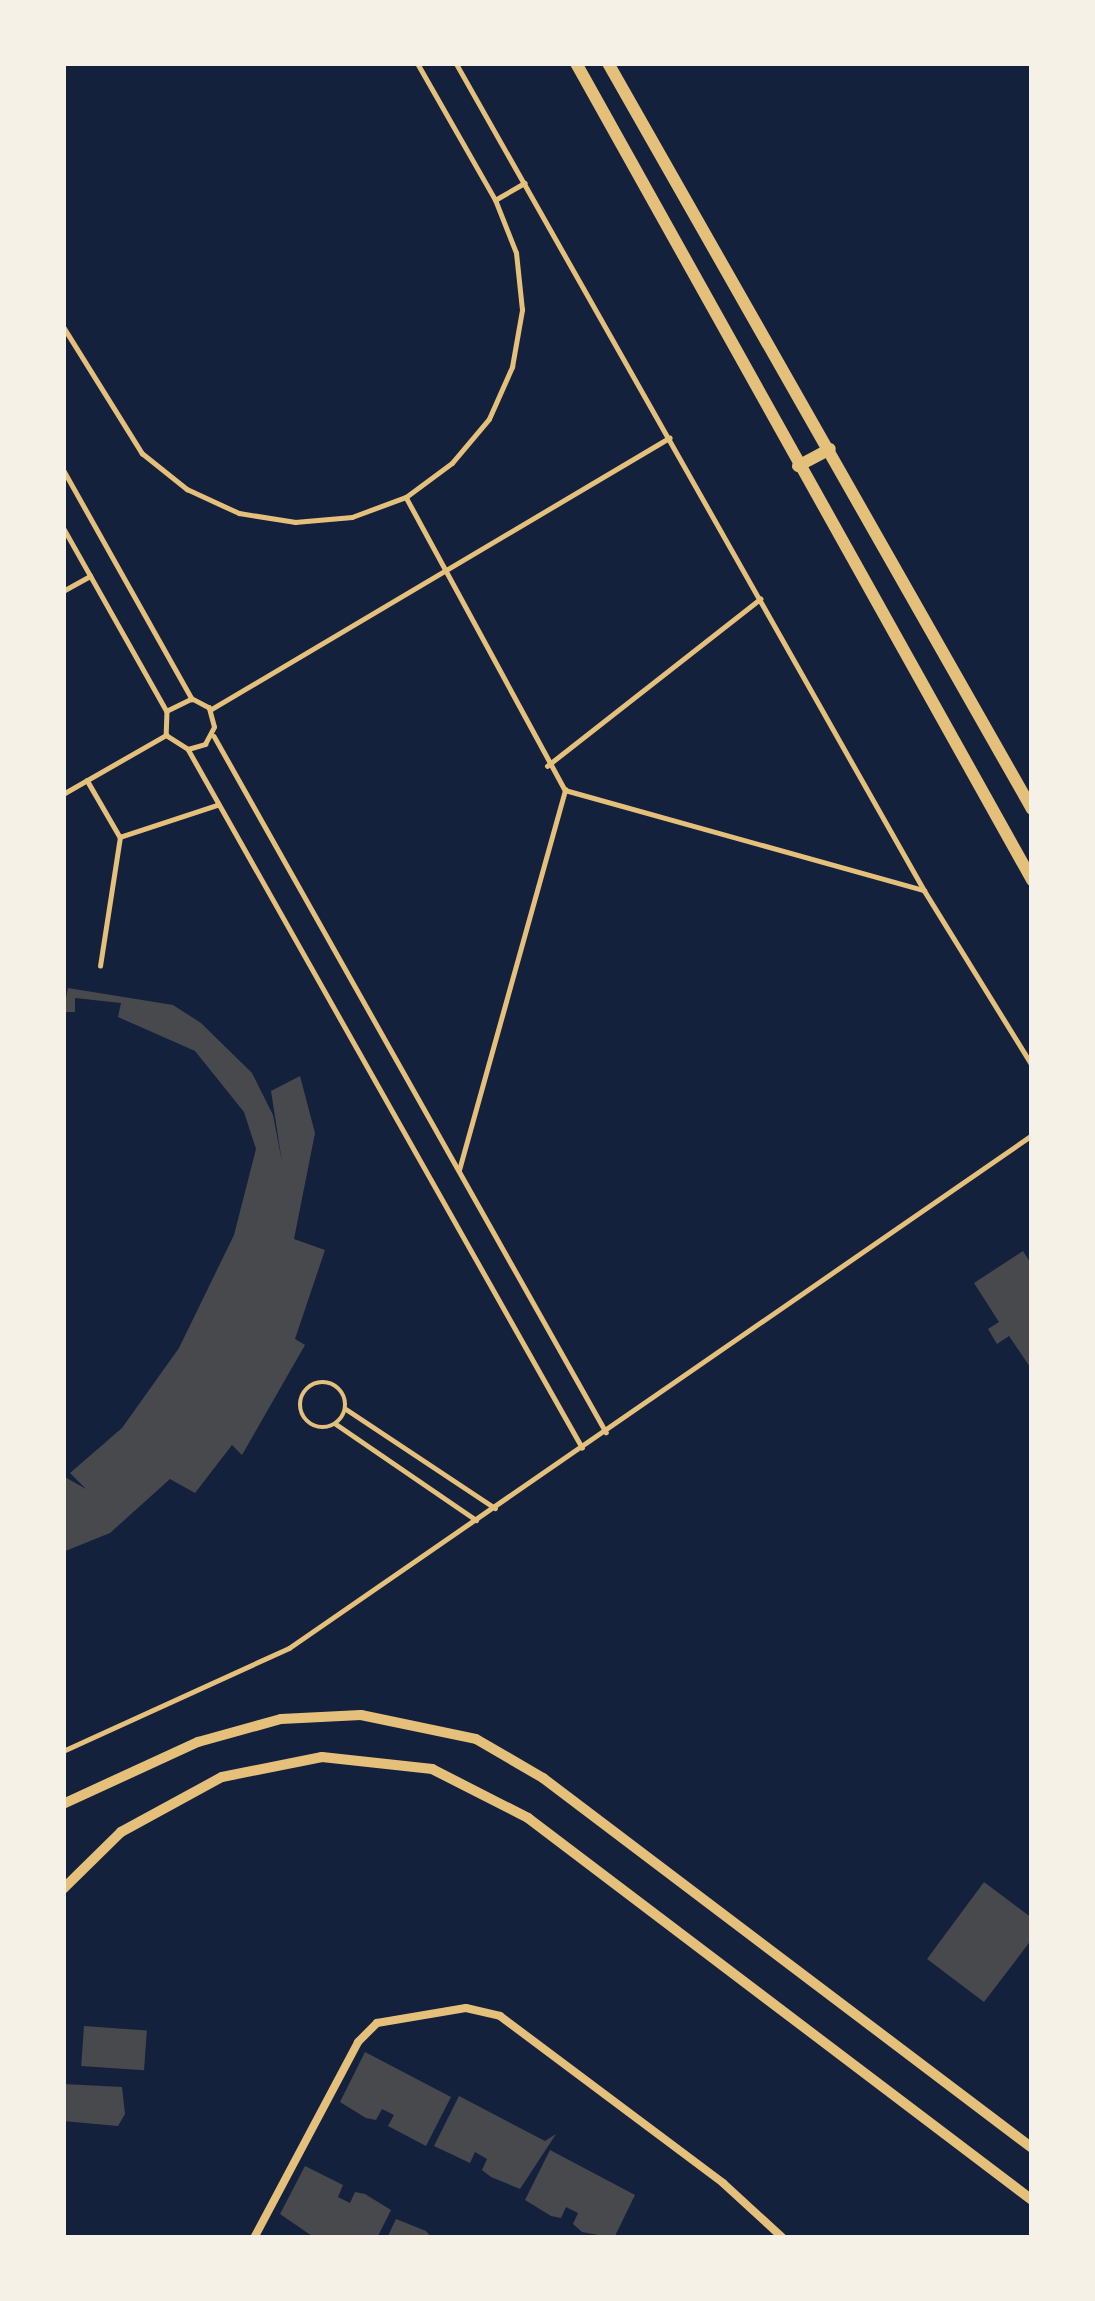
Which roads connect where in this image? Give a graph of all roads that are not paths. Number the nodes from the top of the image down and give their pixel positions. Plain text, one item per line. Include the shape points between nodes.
1 (418, 63) edge
2 (456, 63) edge
3 (576, 63) edge
4 (608, 63) edge
5 (524, 183) junction
6 (495, 200) junction
7 (63, 326) edge
8 (669, 439) junction
9 (830, 448) junction
10 (798, 466) junction
11 (63, 469) edge
12 (406, 497) junction
13 (63, 527) edge
14 (449, 568) junction
15 (90, 576) junction
16 (63, 591) edge
17 (760, 599) junction
18 (192, 698) junction
19 (210, 710) junction
20 (167, 711) junction
21 (213, 734) junction
22 (166, 735) junction
23 (188, 749) junction
24 (547, 766) junction
25 (87, 780) junction
26 (565, 790) junction
27 (63, 794) edge
28 (219, 804) junction
29 (1032, 808) edge
30 (120, 837) junction
31 (1032, 880) edge
32 (924, 890) junction
33 (100, 966) dead end
34 (1032, 1065) edge
35 (1032, 1136) edge
36 (459, 1170) junction
37 (346, 1409) junction
38 (336, 1424) junction
39 (606, 1432) junction
40 (582, 1448) junction
41 (495, 1508) junction
42 (476, 1520) junction
43 (63, 1751) edge
44 (63, 1804) edge
45 (63, 1889) edge
46 (1032, 2148) edge
47 (1032, 2200) edge
48 (254, 2238) edge
49 (783, 2238) edge

1 - 6 lane
2 - 5 lane
3 - 10 main road
4 - 9 main road
5 - 6 lane
5 - 8 lane
6 - 12 lane via 516,254 522,310 512,367 489,419 452,464
7 - 12 lane via 142,453 187,489 239,513 296,523 352,517
8 - 14 lane
8 - 17 lane
9 - 10 main road
9 - 29 main road
10 - 31 main road
11 - 18 lane
12 - 14 lane
13 - 15 lane
14 - 19 lane
14 - 24 lane
15 - 16 lane
15 - 20 lane
17 - 24 lane
17 - 32 lane
18 - 19 lane
18 - 20 lane
19 - 21 lane
20 - 22 lane
21 - 23 lane
21 - 36 lane
22 - 23 lane
22 - 25 lane
23 - 28 lane
24 - 26 lane
25 - 27 lane
25 - 30 lane
26 - 32 lane
26 - 36 lane
28 - 30 lane
28 - 40 lane
30 - 33 lane
32 - 34 lane
35 - 39 lane
36 - 39 lane
37 - 38 lane
37 - 38 lane via 336,1386 318,1382 303,1393 304,1418 319,1428
37 - 41 lane
38 - 42 lane
39 - 40 lane
40 - 41 lane
41 - 42 lane
42 - 43 lane via 289,1648
44 - 46 street via 198,1742 281,1719 361,1715 476,1739 543,1778
45 - 47 street via 121,1832 222,1777 322,1757 431,1768 528,1818
48 - 49 street via 358,2042 377,2023 466,2008 500,2016 723,2183

